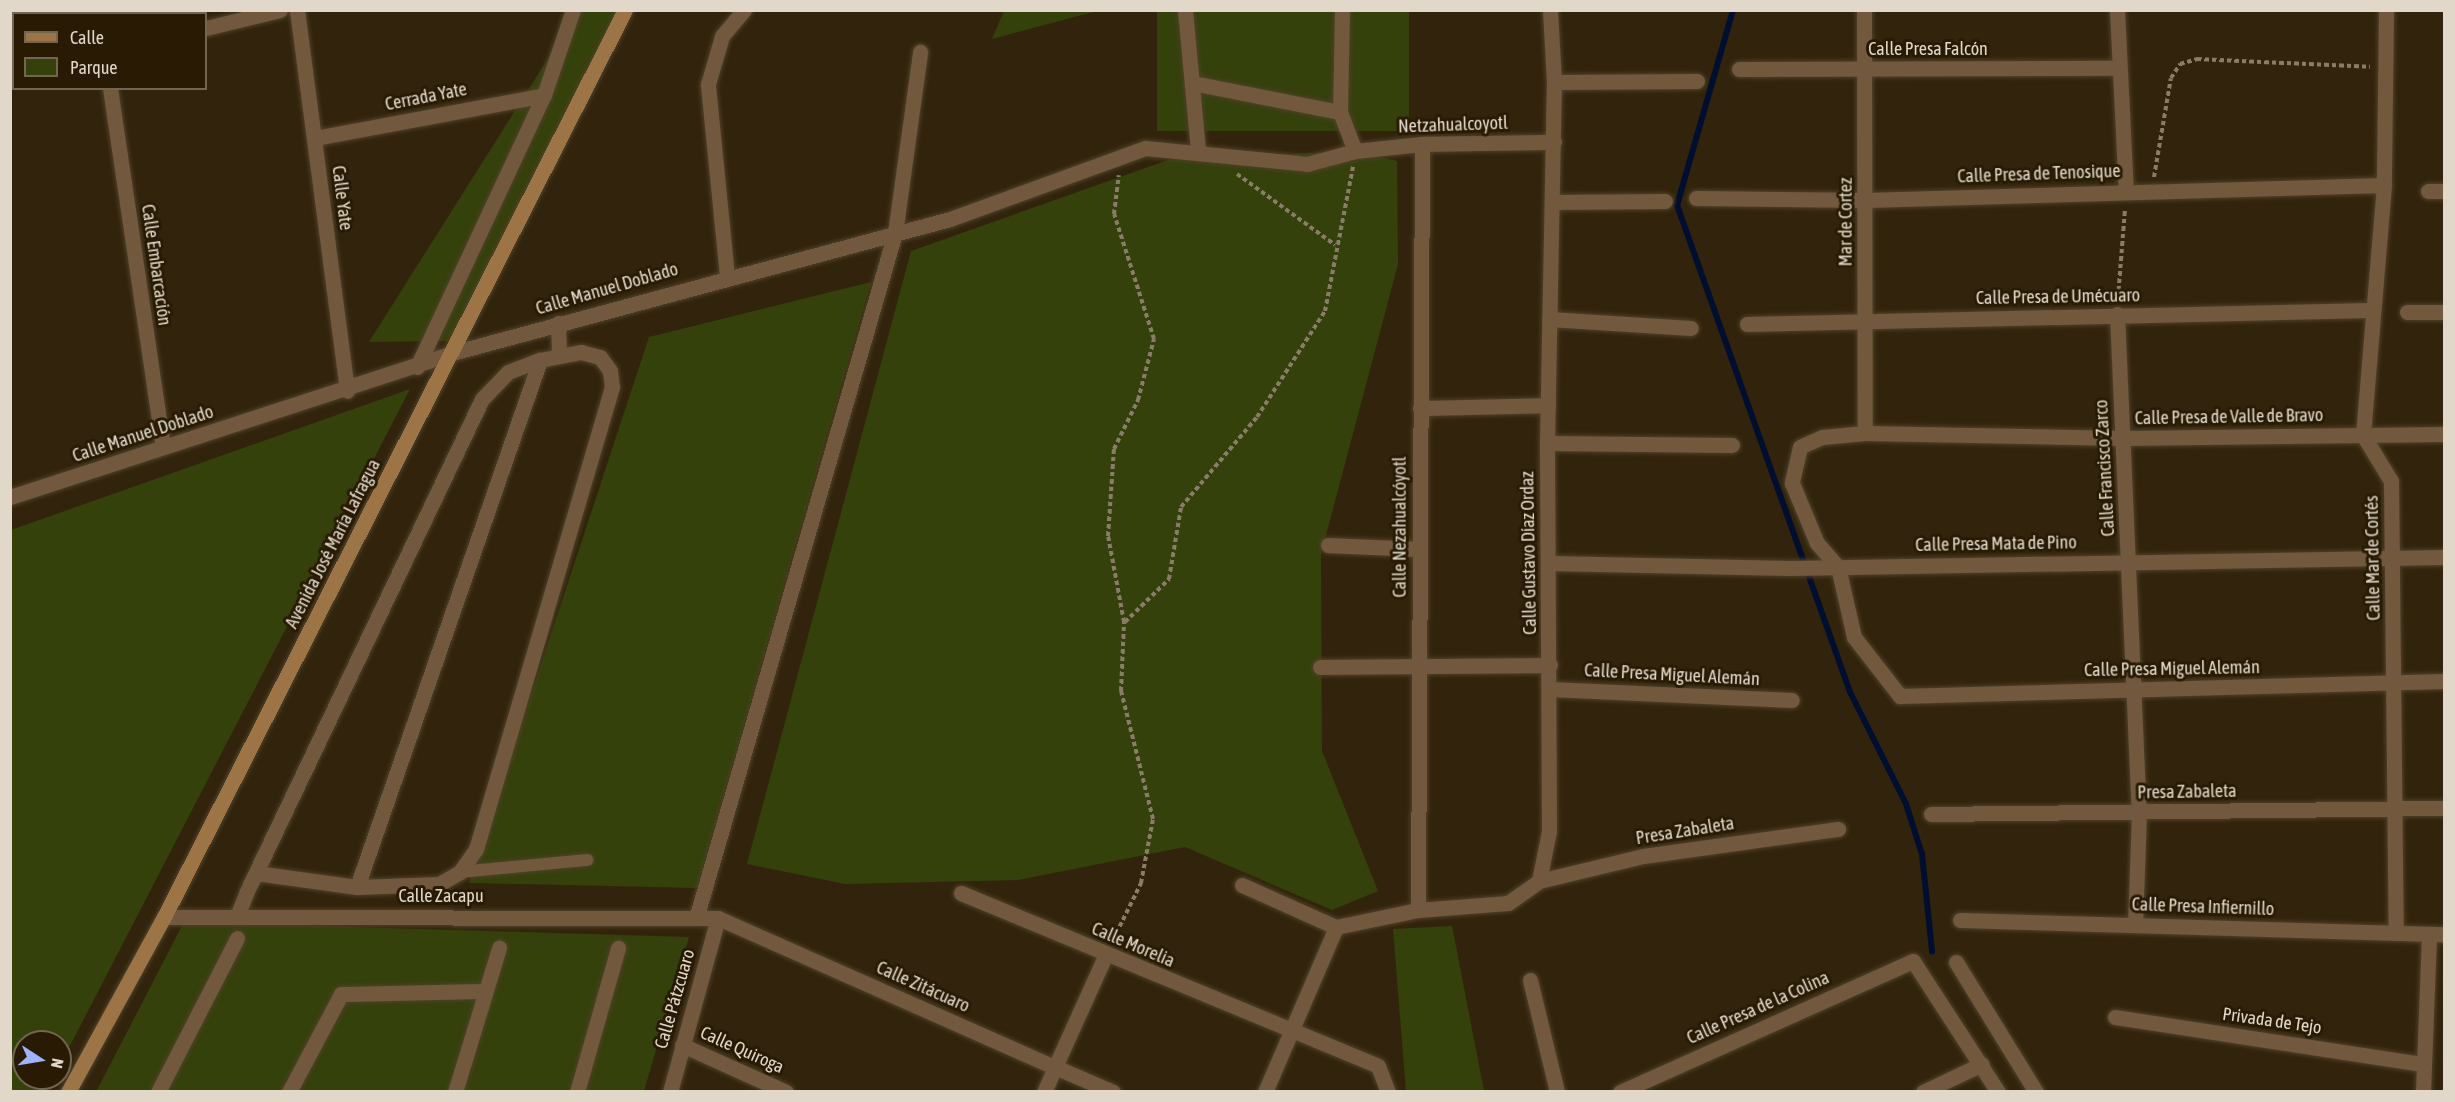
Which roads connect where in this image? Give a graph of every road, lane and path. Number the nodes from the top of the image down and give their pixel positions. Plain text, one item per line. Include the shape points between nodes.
1 (280, 10) edge
2 (297, 10) edge
3 (573, 10) edge
4 (625, 10) edge
5 (744, 10) edge
6 (1185, 10) edge
7 (1342, 10) edge
8 (1550, 10) edge
9 (1864, 10) edge
10 (2117, 10) edge
11 (2386, 10) edge
12 (207, 28) edge
13 (920, 52) dead end
14 (2117, 68) junction
15 (2385, 68) junction
16 (1738, 69) dead end
17 (1864, 69) junction
18 (1696, 81) dead end
19 (1554, 82) junction
20 (1194, 83) junction
21 (110, 90) edge
22 (544, 95) junction
23 (1340, 112) junction
24 (315, 138) junction
25 (1554, 142) junction
26 (1422, 144) junction
27 (1198, 150) junction
28 (1355, 151) junction
29 (1220, 153) junction
30 (1122, 156) junction
31 (2384, 185) junction
32 (2152, 189) junction
33 (2126, 191) junction
34 (2428, 191) dead end
35 (2445, 191) edge
36 (1696, 198) dead end
37 (1866, 200) junction
38 (1665, 201) dead end
39 (1552, 202) junction
40 (895, 233) junction
41 (1335, 245) junction
42 (727, 276) junction
43 (2370, 310) junction
44 (2407, 312) dead end
45 (2445, 312) edge
46 (2117, 314) junction
47 (1549, 319) junction
48 (1866, 321) junction
49 (558, 323) junction
50 (1747, 324) dead end
51 (1691, 328) dead end
52 (452, 353) junction
53 (559, 355) junction
54 (540, 360) junction
55 (417, 367) junction
56 (347, 391) junction
57 (1548, 405) junction
58 (1420, 408) junction
59 (1864, 433) junction
60 (2445, 434) edge
61 (2364, 435) junction
62 (2123, 438) junction
63 (1547, 443) junction
64 (1732, 445) dead end
65 (163, 447) junction
66 (10, 496) edge
67 (1328, 545) dead end
68 (1419, 549) junction
69 (2445, 557) edge
70 (2393, 558) junction
71 (2128, 561) junction
72 (1548, 563) junction
73 (1838, 567) junction
74 (1124, 622) junction
75 (1550, 665) junction
76 (1320, 667) dead end
77 (1418, 669) junction
78 (2445, 681) edge
79 (2395, 683) junction
80 (1550, 689) junction
81 (2134, 690) junction
82 (1792, 700) dead end
83 (2445, 808) edge
84 (2398, 809) junction
85 (2139, 812) junction
86 (1931, 814) dead end
87 (1838, 829) dead end
88 (588, 860) dead end
89 (256, 873) junction
90 (460, 873) junction
91 (1539, 881) junction
92 (1242, 885) dead end
93 (357, 887) junction
94 (961, 893) dead end
95 (1418, 910) junction
96 (697, 915) junction
97 (237, 916) junction
98 (164, 917) junction
99 (718, 918) junction
100 (1960, 920) dead end
101 (2135, 924) junction
102 (1336, 927) junction
103 (2396, 933) junction
104 (2437, 934) edge
105 (237, 938) dead end
106 (499, 948) dead end
107 (618, 948) dead end
108 (1106, 954) junction
109 (1956, 962) dead end
110 (1530, 980) dead end
111 (485, 991) junction
112 (2115, 1017) dead end
113 (1290, 1032) junction
114 (682, 1045) junction
115 (2423, 1064) junction
116 (1982, 1065) junction
117 (1055, 1067) junction
118 (68, 1092) edge
119 (158, 1092) edge
120 (289, 1092) edge
121 (455, 1092) edge
122 (577, 1092) edge
123 (670, 1092) edge
124 (786, 1092) edge
125 (1044, 1092) edge
126 (1113, 1092) edge
127 (1265, 1092) edge
128 (1388, 1092) edge
129 (1557, 1092) edge
130 (1620, 1092) edge
131 (1923, 1092) edge
132 (1998, 1092) edge
133 (2036, 1092) edge
134 (2423, 1092) edge

1 - 12 street
2 - 24 street, Calle Yate
3 - 22 street
4 - 52 main road, Avenida José María Lafragua
5 - 42 street via 722,36 708,84
6 - 20 street
7 - 23 street
8 - 19 street, Calle Gustavo Díaz Ordaz
9 - 17 street, Mar de Cortez
10 - 14 street
11 - 15 street
13 - 40 street
14 - 17 street, Calle Presa Falcón
14 - 33 street
15 - 31 street
15 - 32 path via 2197,59 2180,64 2171,78
16 - 17 street, Calle Presa Falcón
17 - 37 street, Mar de Cortez
18 - 19 street
19 - 25 street, Calle Gustavo Díaz Ordaz
20 - 23 street
20 - 27 street
21 - 65 street, Calle Embarcación
22 - 24 street, Cerrada Yate
22 - 55 street
23 - 28 street
24 - 56 street, Calle Yate
25 - 26 street, Netzahualcoyotl
25 - 39 street, Calle Gustavo Díaz Ordaz
26 - 28 street, Netzahualcoyotl
26 - 58 street, Calle Nezahualcóyotl
27 - 29 street, Calle Manuel Doblado
27 - 30 street, Calle Manuel Doblado via 1145,148
28 - 29 street, Netzahualcoyotl via 1307,164
28 - 41 path via 1351,202
29 - 41 path via 1247,186
30 - 40 street, Calle Manuel Doblado
30 - 74 path via 1114,214 1154,339 1138,400 1114,449 1108,536
31 - 32 street, Calle Presa de Tenosique
31 - 43 street
32 - 33 street, Calle Presa de Tenosique
33 - 37 street, Calle Presa de Tenosique
33 - 46 path
34 - 35 street
36 - 37 street, Calle Presa de Tenosique
37 - 48 street, Mar de Cortez
38 - 39 street
39 - 47 street, Calle Gustavo Díaz Ordaz
40 - 42 street, Calle Manuel Doblado
40 - 96 street
41 - 74 path via 1325,311 1257,417 1181,507 1169,579
42 - 49 street, Calle Manuel Doblado
43 - 46 street, Calle Presa de Umécuaro
43 - 61 street
44 - 45 street
46 - 48 street, Calle Presa de Umécuaro
46 - 62 street, Calle Francisco Zarco
47 - 51 street
47 - 57 street, Calle Gustavo Díaz Ordaz
48 - 50 street, Calle Presa de Umécuaro
48 - 59 street, Mar de Cortez
49 - 52 street, Calle Manuel Doblado
49 - 53 street
52 - 55 street, Calle Manuel Doblado
52 - 98 main road, Avenida José María Lafragua
53 - 54 street
53 - 90 street via 581,352 600,357 610,371 612,387 476,849
54 - 89 street via 508,372 482,399
54 - 93 street
55 - 56 street, Calle Manuel Doblado
56 - 65 street, Calle Manuel Doblado
57 - 58 street
57 - 63 street, Calle Gustavo Díaz Ordaz
58 - 68 street, Calle Nezahualcóyotl
59 - 62 street, Calle Presa de Valle de Bravo
59 - 73 street, Calle Presa de Valle de Bravo via 1822,437 1800,447 1792,483 1817,543
60 - 61 street, Calle Presa de Valle de Bravo
61 - 62 street, Calle Presa de Valle de Bravo
61 - 70 street, Calle Mar de Cortés via 2391,481
62 - 71 street, Calle Francisco Zarco
63 - 64 street
63 - 72 street, Calle Gustavo Díaz Ordaz
65 - 66 street, Calle Manuel Doblado
67 - 68 street
68 - 77 street, Calle Nezahualcóyotl
69 - 70 street, Calle Presa Mata de Pino
70 - 71 street, Calle Presa Mata de Pino
70 - 79 street, Calle Mar de Cortés
71 - 73 street, Calle Presa Mata de Pino
71 - 81 street, Calle Francisco Zarco
72 - 73 street, Calle Presa Mata de Pino
72 - 75 street, Calle Gustavo Díaz Ordaz
73 - 81 street, Calle Presa Miguel Alemán via 1854,637 1900,696
74 - 108 path via 1122,691 1153,819 1141,883
75 - 77 street
75 - 80 street, Calle Gustavo Díaz Ordaz
76 - 77 street
77 - 95 street, Calle Nezahualcóyotl
78 - 79 street, Calle Presa Miguel Alemán
79 - 81 street, Calle Presa Miguel Alemán
79 - 84 street, Calle Mar de Cortés
80 - 82 street, Calle Presa Miguel Alemán
80 - 91 street, Calle Gustavo Díaz Ordaz via 1549,831
81 - 85 street, Calle Francisco Zarco
83 - 84 street, Presa Zabaleta
84 - 85 street, Presa Zabaleta
84 - 103 street, Calle Mar de Cortés
85 - 86 street, Presa Zabaleta
85 - 101 street, Calle Francisco Zarco
87 - 91 street, Presa Zabaleta via 1643,856
88 - 90 lane
89 - 93 street
89 - 97 street
90 - 93 street via 439,884
91 - 95 street via 1508,903
92 - 102 street
94 - 108 street, Calle Morelia
95 - 102 street
96 - 97 street, Calle Zacapu
96 - 99 street, Calle Zacapu
97 - 98 street, Calle Zacapu
98 - 118 main road, Avenida José María Lafragua
99 - 114 street, Calle Pátzcuaro
99 - 117 street, Calle Zitácuaro
100 - 101 street, Calle Presa Infiernillo
101 - 103 street, Calle Presa Infiernillo
102 - 113 street
103 - 104 street, Calle Presa Infiernillo
104 - 115 street
105 - 119 street
106 - 111 street
107 - 122 street
108 - 113 street, Calle Morelia
108 - 117 street
109 - 133 street
110 - 129 street
111 - 120 street via 341,994
111 - 121 street
112 - 115 street, Privada de Tejo
113 - 127 street
113 - 128 street, Calle Morelia via 1378,1066
114 - 123 street, Calle Pátzcuaro
114 - 124 street, Calle Quiroga
115 - 134 street
116 - 130 street, Calle Presa de la Colina via 1913,960
116 - 131 street
116 - 132 street
117 - 125 street
117 - 126 street, Calle Zitácuaro

